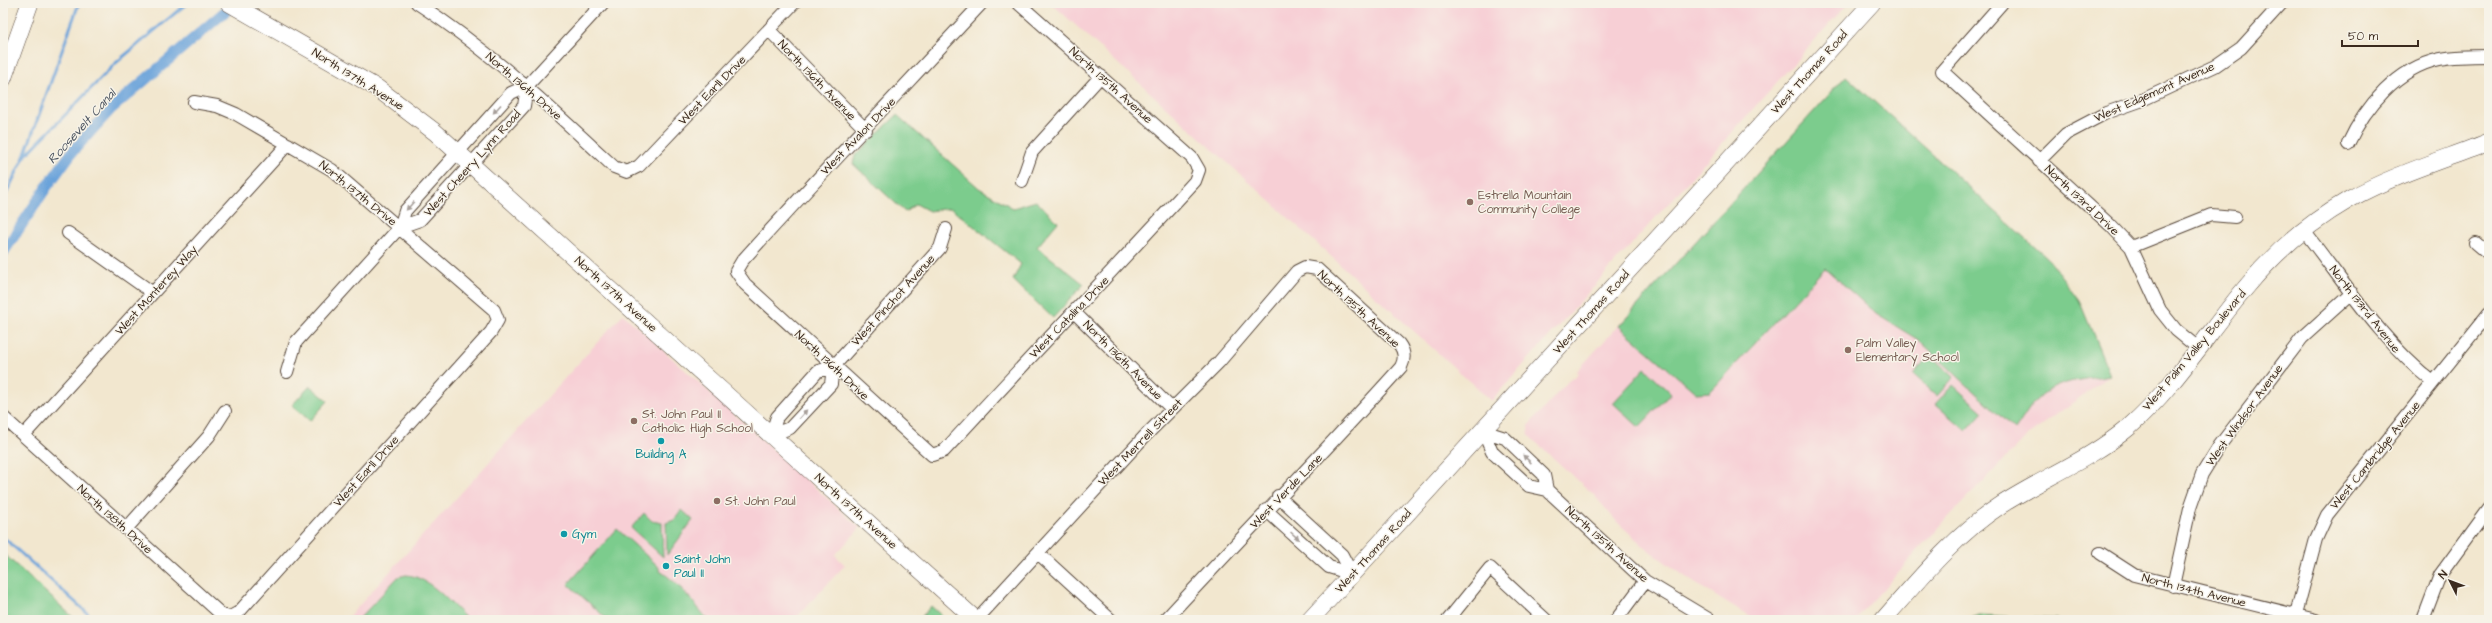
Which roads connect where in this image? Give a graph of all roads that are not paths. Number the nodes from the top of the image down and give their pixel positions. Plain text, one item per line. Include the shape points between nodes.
1 (30, 3) edge
2 (229, 3) edge
3 (417, 3) edge
4 (603, 3) edge
5 (794, 3) edge
6 (982, 3) edge
7 (1018, 3) edge
8 (1872, 3) edge
9 (2002, 3) edge
10 (2282, 3) edge
11 (769, 30) junction
12 (2489, 56) edge
13 (1101, 76) junction
14 (3, 79) edge
15 (527, 86) junction
16 (194, 102) dead end
17 (866, 130) junction
18 (2489, 142) edge
19 (288, 144) junction
20 (2348, 144) dead end
21 (458, 152) junction
22 (2039, 161) junction
23 (471, 164) junction
24 (1199, 170) joint
25 (627, 172) joint
26 (1022, 181) dead end
27 (2235, 217) dead end
28 (400, 227) junction
29 (946, 229) dead end
30 (2304, 231) junction
31 (68, 233) dead end
32 (2476, 243) dead end
33 (2131, 246) junction
34 (2489, 254) edge
35 (1306, 267) joint
36 (736, 271) joint
37 (153, 292) junction
38 (2352, 293) junction
39 (1074, 312) junction
40 (2489, 313) edge
41 (498, 320) joint
42 (2198, 348) junction
43 (1405, 360) joint
44 (833, 367) junction
45 (287, 372) dead end
46 (2433, 382) junction
47 (1172, 409) junction
48 (225, 411) dead end
49 (3, 417) edge
50 (1483, 431) junction
51 (24, 435) junction
52 (772, 435) junction
53 (932, 455) joint
54 (1547, 490) junction
55 (1278, 496) junction
56 (2489, 508) edge
57 (1266, 510) junction
58 (126, 529) junction
59 (1038, 553) junction
60 (2100, 553) dead end
61 (1352, 574) junction
62 (1645, 581) junction
63 (2173, 586) junction
64 (2296, 614) junction
65 (230, 618) joint
66 (976, 620) edge
67 (1111, 620) edge
68 (1165, 620) edge
69 (1310, 620) edge
70 (1448, 620) edge
71 (1546, 620) edge
72 (1616, 620) edge
73 (1710, 620) edge
74 (1883, 620) edge
75 (2316, 620) edge
76 (2423, 620) edge

1 - 14 street
2 - 21 street, North 137th Avenue via 377,88 401,104
3 - 15 street, North 136th Drive via 459,30
4 - 15 street, West Cheery Lynn Road
5 - 11 street, West Earll Drive
6 - 17 street, West Avalon Drive
7 - 13 street, North 135th Avenue
8 - 50 street, West Thomas Road
9 - 22 street, North 133rd Drive via 1942,71
10 - 22 street, West Edgemont Avenue via 2241,48 2215,66 2140,101 2106,113 2066,134
11 - 17 street, North 136th Avenue
11 - 25 street, West Earll Drive via 639,166
12 - 20 street via 2439,59 2418,67 2397,80 2359,119
13 - 24 street, North 135th Avenue via 1192,158
13 - 26 street via 1032,152
15 -> 21 street, West Cheery Lynn Road via 511,93
15 - 23 street, West Cheery Lynn Road via 524,106
15 - 25 street, North 136th Drive via 614,167
16 - 19 street, North 137th Drive via 217,106 236,114
17 - 36 street, West Avalon Drive via 820,176 742,261
18 - 30 street, West Palm Valley Boulevard via 2350,199
19 - 28 street, North 137th Drive via 332,170
19 - 37 street, West Monterey Way
21 - 23 street, North 137th Avenue
21 -> 28 street, West Cheery Lynn Road via 405,211
22 - 33 street, North 133rd Drive
23 - 28 street, West Cheery Lynn Road via 420,220
23 - 52 street, North 137th Avenue
24 - 39 street, West Catalina Drive via 1195,181
27 - 33 street via 2211,215
28 - 41 street, North 137th Drive via 494,310
28 - 45 street, West Cheery Lynn Road via 296,342
29 - 44 street, West Pinchot Avenue via 940,248
30 - 38 street, North 133rd Avenue
30 - 42 street, West Palm Valley Boulevard via 2248,284
31 - 37 street
32 - 34 street
33 - 42 street, North 133rd Drive via 2160,310 2176,330
35 - 43 street, North 135th Avenue via 1317,269 1399,344
35 - 47 street, West Merrell Street via 1297,271 1224,356
36 - 44 street, North 136th Drive via 745,284
37 - 51 street, West Monterey Way
38 - 46 street, North 133rd Avenue via 2398,352
38 - 63 street, West Windsor Avenue via 2302,338 2220,445 2202,474 2190,508
39 - 47 street, North 136th Avenue
39 - 53 street, West Catalina Drive via 944,451
40 - 46 street, West Cambridge Avenue
41 - 65 street, West Earll Drive via 491,332 460,367 239,612
42 - 74 street, West Palm Valley Boulevard via 2160,395 2129,426 2096,450 2000,505 1944,552
43 - 55 street, West Verde Lane via 1315,462
44 - 52 street, West Pinchot Avenue via 818,371 808,382 777,417
52 -> 44 street via 790,428 831,384
44 - 53 street, North 136th Drive
46 - 64 street, West Cambridge Avenue via 2327,515 2316,539
47 - 59 street, West Merrell Street
48 - 58 street via 209,436
49 - 51 street, North 138th Drive
50 - 54 street, North 135th Avenue via 1492,452 1529,486
54 -> 50 street, North 135th Avenue via 1544,475 1505,438
50 - 61 street, West Thomas Road
51 - 58 street, North 138th Drive
52 - 66 street, North 137th Avenue
54 - 62 street, North 135th Avenue
55 - 57 street, West Verde Lane
55 - 61 street via 1342,555
56 - 76 street via 2440,575
57 -> 61 street via 1329,567
57 - 68 street, West Verde Lane
58 - 65 street, North 138th Drive via 222,615
59 - 66 street, West Merrell Street
59 - 67 street
60 - 63 street, North 134th Avenue via 2134,575
61 - 69 street, West Thomas Road
62 - 72 street
62 - 73 street, North 135th Avenue
63 - 64 street, North 134th Avenue
64 - 75 street, North 134th Avenue
70 - 71 street via 1490,568

